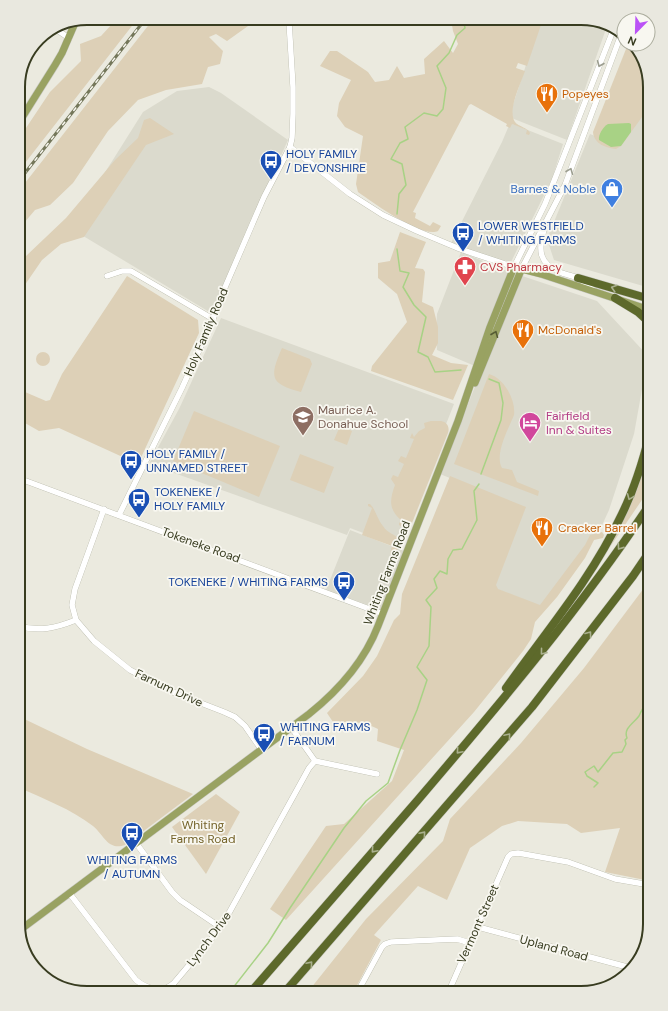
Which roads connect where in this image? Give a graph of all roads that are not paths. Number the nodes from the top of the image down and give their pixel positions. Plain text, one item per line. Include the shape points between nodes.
1 (289, 25) edge
2 (73, 27) edge
3 (59, 32) edge
4 (612, 33) edge
5 (68, 38) junction
6 (616, 48) edge
7 (25, 113) edge
8 (290, 147) junction
9 (548, 219) junction
10 (514, 267) junction
11 (522, 268) junction
12 (107, 276) dead end
13 (578, 278) junction
14 (595, 292) junction
15 (643, 297) edge
16 (615, 298) junction
17 (643, 308) edge
18 (643, 317) edge
19 (213, 319) junction
20 (458, 421) junction
21 (643, 455) edge
22 (25, 481) edge
23 (104, 509) junction
24 (643, 514) edge
25 (119, 515) junction
26 (643, 561) edge
27 (643, 568) edge
28 (633, 576) junction
29 (383, 614) junction
30 (76, 620) junction
31 (25, 628) edge
32 (291, 727) junction
33 (472, 736) junction
34 (261, 749) junction
35 (315, 761) junction
36 (377, 774) dead end
37 (136, 844) junction
38 (643, 884) edge
39 (70, 894) junction
40 (25, 926) edge
41 (478, 927) junction
42 (220, 928) junction
43 (470, 943) junction
44 (626, 967) edge
45 (144, 986) edge
46 (169, 986) edge
47 (256, 986) edge
48 (290, 986) edge
49 (361, 986) edge
50 (451, 986) edge

1 - 8 street via 293,100
2 - 5 main road
3 - 5 street
4 -> 10 street via 547,198
5 - 7 main road via 55,65
9 -> 6 street via 569,175
8 - 10 street via 346,190 384,215 438,240
8 - 19 street, Holy Family Road via 264,197
9 - 11 street
9 - 13 street via 541,245 542,257 551,268
10 - 11 main road
10 - 20 main road, Whiting Farms Road
11 - 14 main road
20 -> 11 main road, Whiting Farms Road
12 - 19 street via 118,271 132,271
13 - 14 street
15 -> 13 highway
14 - 16 main road
16 - 17 main road
16 - 18 highway
19 - 25 street, Holy Family Road
20 - 29 main road, Whiting Farms Road
21 -> 33 highway via 622,515 604,548
22 - 23 street, Tokeneke Road
23 - 25 street, Tokeneke Road
23 - 30 street via 75,589 72,604
24 -> 33 highway via 569,618
25 - 29 street, Tokeneke Road
26 - 28 highway
27 - 28 highway
48 -> 28 highway via 532,707
29 - 32 main road, Whiting Farms Road via 369,646 348,677 331,696
30 - 31 street via 49,629
30 - 34 street, Farnum Drive via 94,641 134,673 238,719
32 - 34 main road, Whiting Farms Road
32 - 35 street
33 -> 47 highway
34 - 37 main road, Whiting Farms Road
35 - 36 street
35 - 42 street, Lynch Drive
37 - 39 main road, Whiting Farms Road
37 - 42 street via 176,897
38 - 41 street, Vermont Street via 615,879 560,860 512,853 508,856
39 - 40 main road, Whiting Farms Road
39 - 45 street, Lynch Drive via 130,974
41 - 43 street, Vermont Street
41 - 44 street, Upland Road
42 - 46 street, Lynch Drive
43 - 49 street via 456,939 387,943
43 - 50 street, Vermont Street

